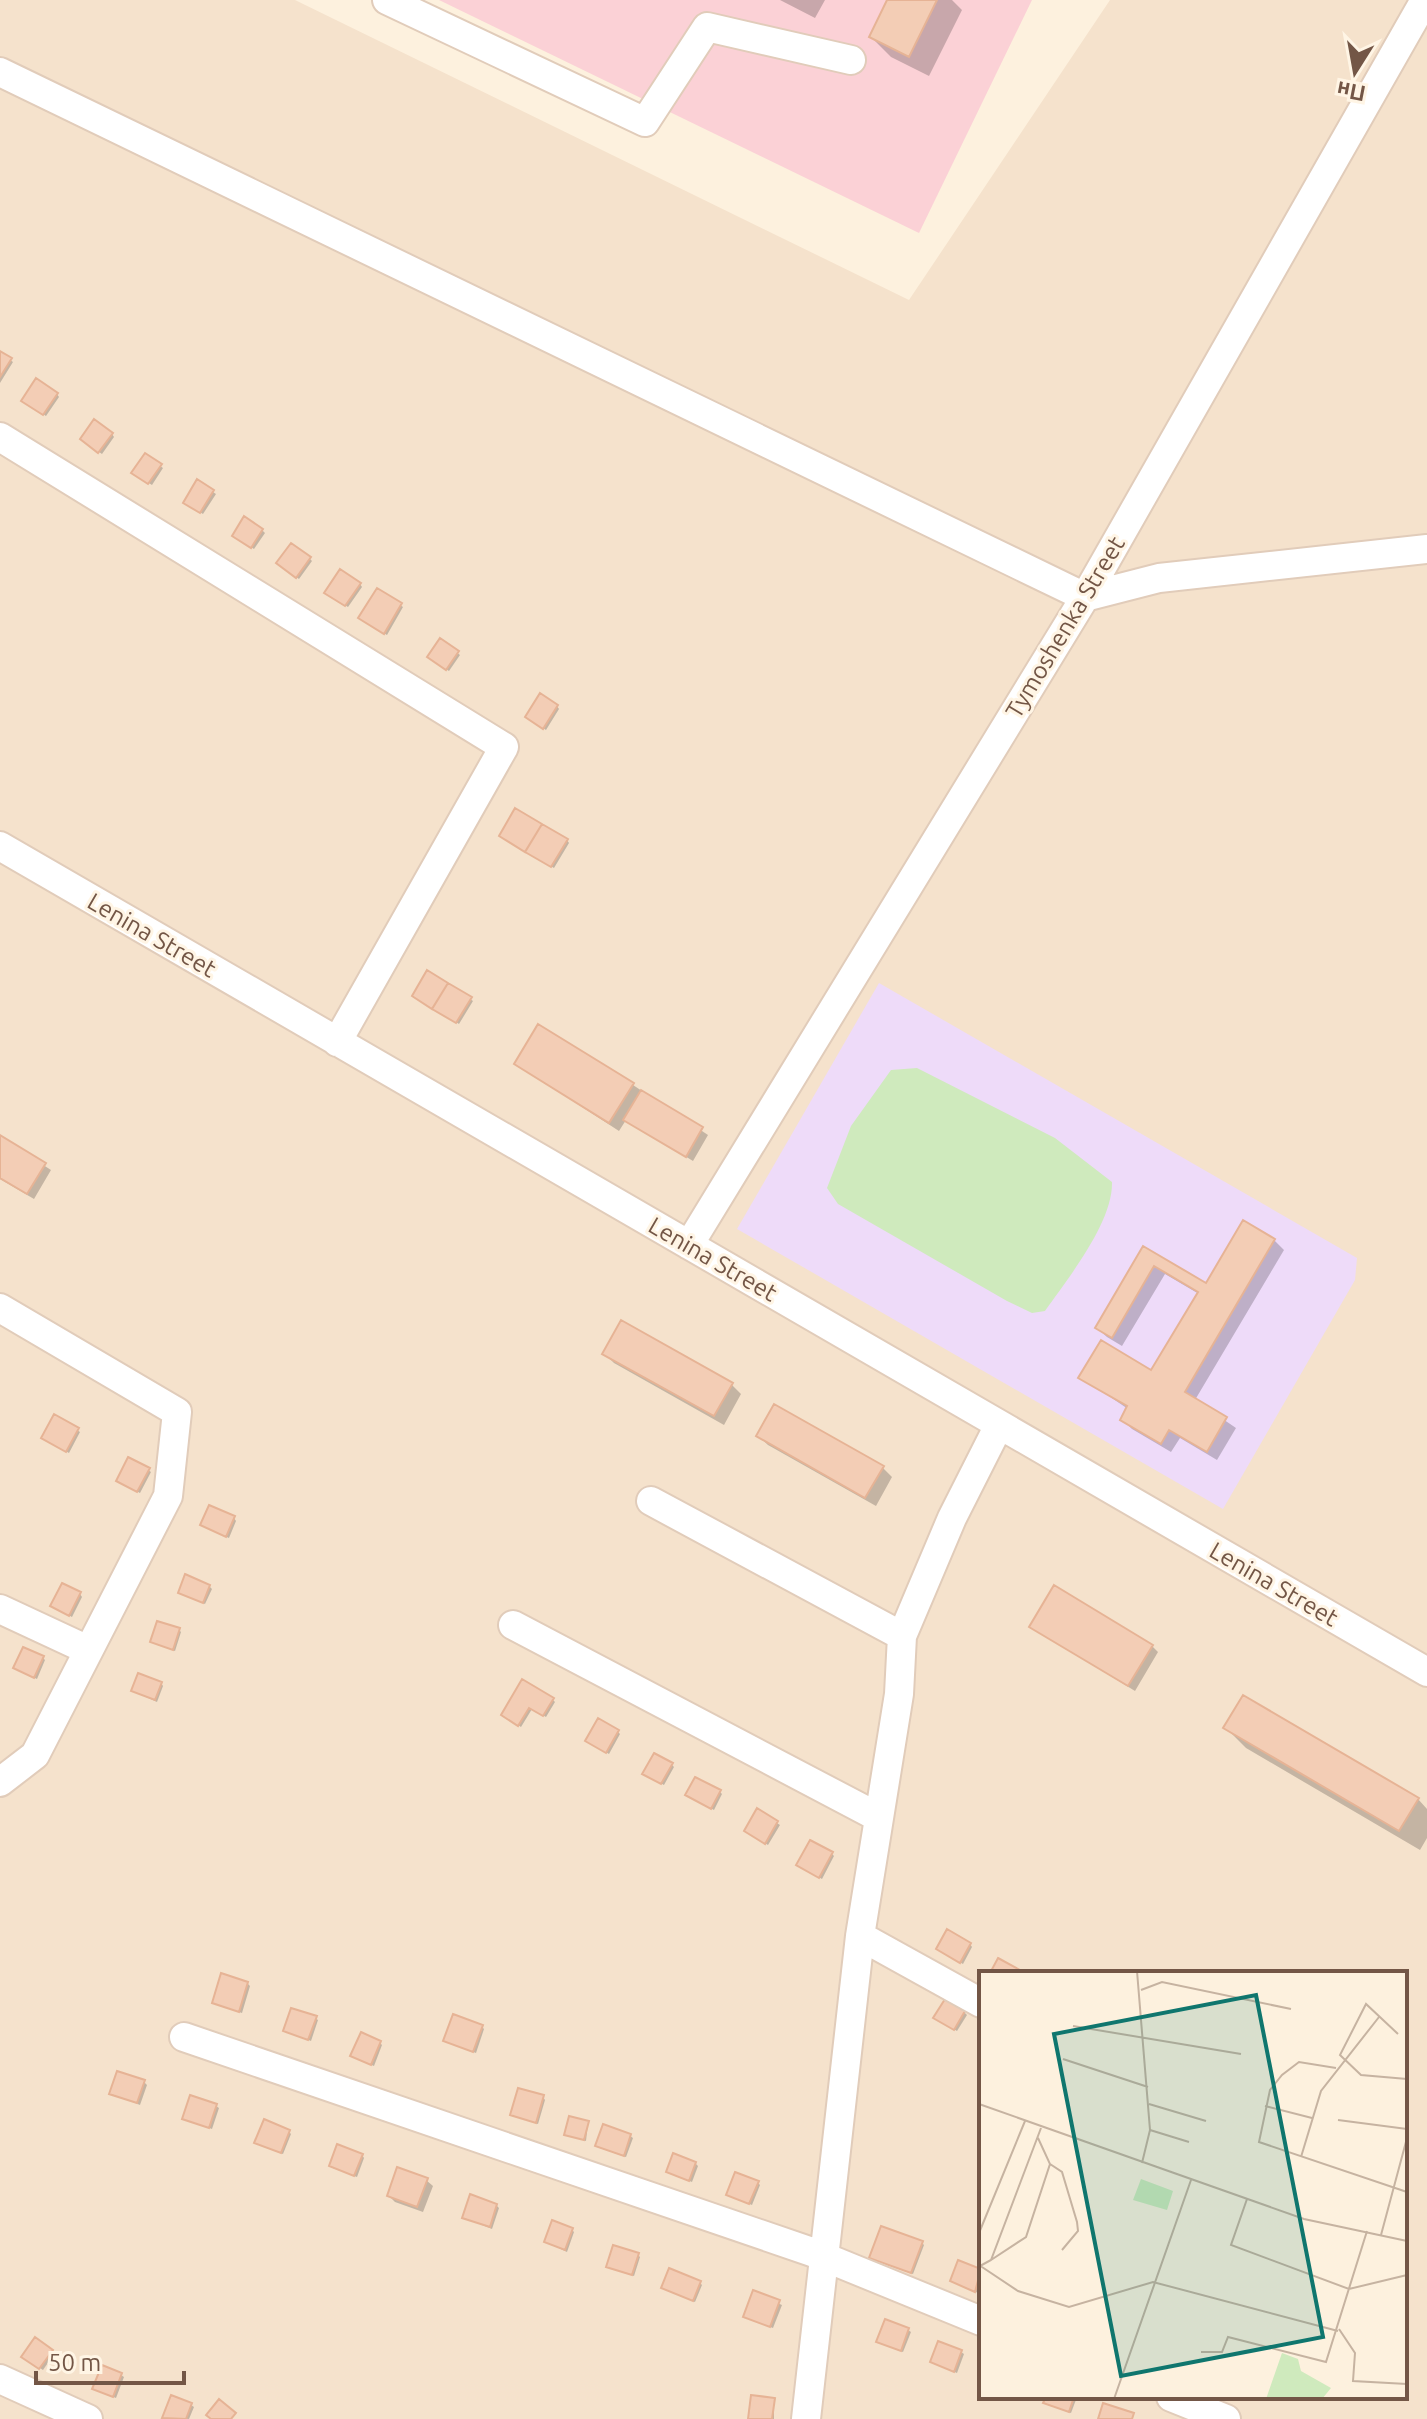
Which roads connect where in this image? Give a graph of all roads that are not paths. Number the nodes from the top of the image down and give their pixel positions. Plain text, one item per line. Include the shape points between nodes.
1 (387, 0) edge
2 (1425, 0) edge
3 (851, 60) dead end
4 (0, 72) edge
5 (0, 437) edge
6 (1427, 549) edge
7 (1085, 597) junction
8 (0, 846) edge
9 (337, 1042) junction
10 (689, 1245) junction
11 (0, 1308) edge
12 (999, 1425) junction
13 (651, 1501) dead end
14 (0, 1609) edge
15 (513, 1625) dead end
16 (902, 1636) junction
17 (88, 1650) junction
18 (1427, 1672) edge
19 (0, 1782) edge
20 (878, 1817) junction
21 (860, 1936) junction
22 (979, 2002) edge
23 (184, 2037) dead end
24 (826, 2259) junction
25 (979, 2320) edge
26 (0, 2379) edge
27 (1176, 2399) edge
28 (88, 2419) edge
29 (806, 2419) edge
30 (1226, 2419) edge

1 - 3 street via 645,122 707,27
2 - 7 street, Tymoshenka Street
4 - 7 street
5 - 9 street via 504,747
6 - 7 street via 1159,578
7 - 10 street, Tymoshenka Street
8 - 9 street, Lenina Street
9 - 10 street, Lenina Street
10 - 12 street, Lenina Street
11 - 17 street via 177,1412 168,1496
12 - 16 street
12 - 18 street, Lenina Street
13 - 16 street
14 - 17 street
15 - 20 street
16 - 20 street via 899,1694
17 - 19 street via 35,1755
20 - 21 street
21 - 22 street
21 - 24 street
23 - 24 street
24 - 25 street
24 - 29 street
26 - 28 street
27 - 30 street

